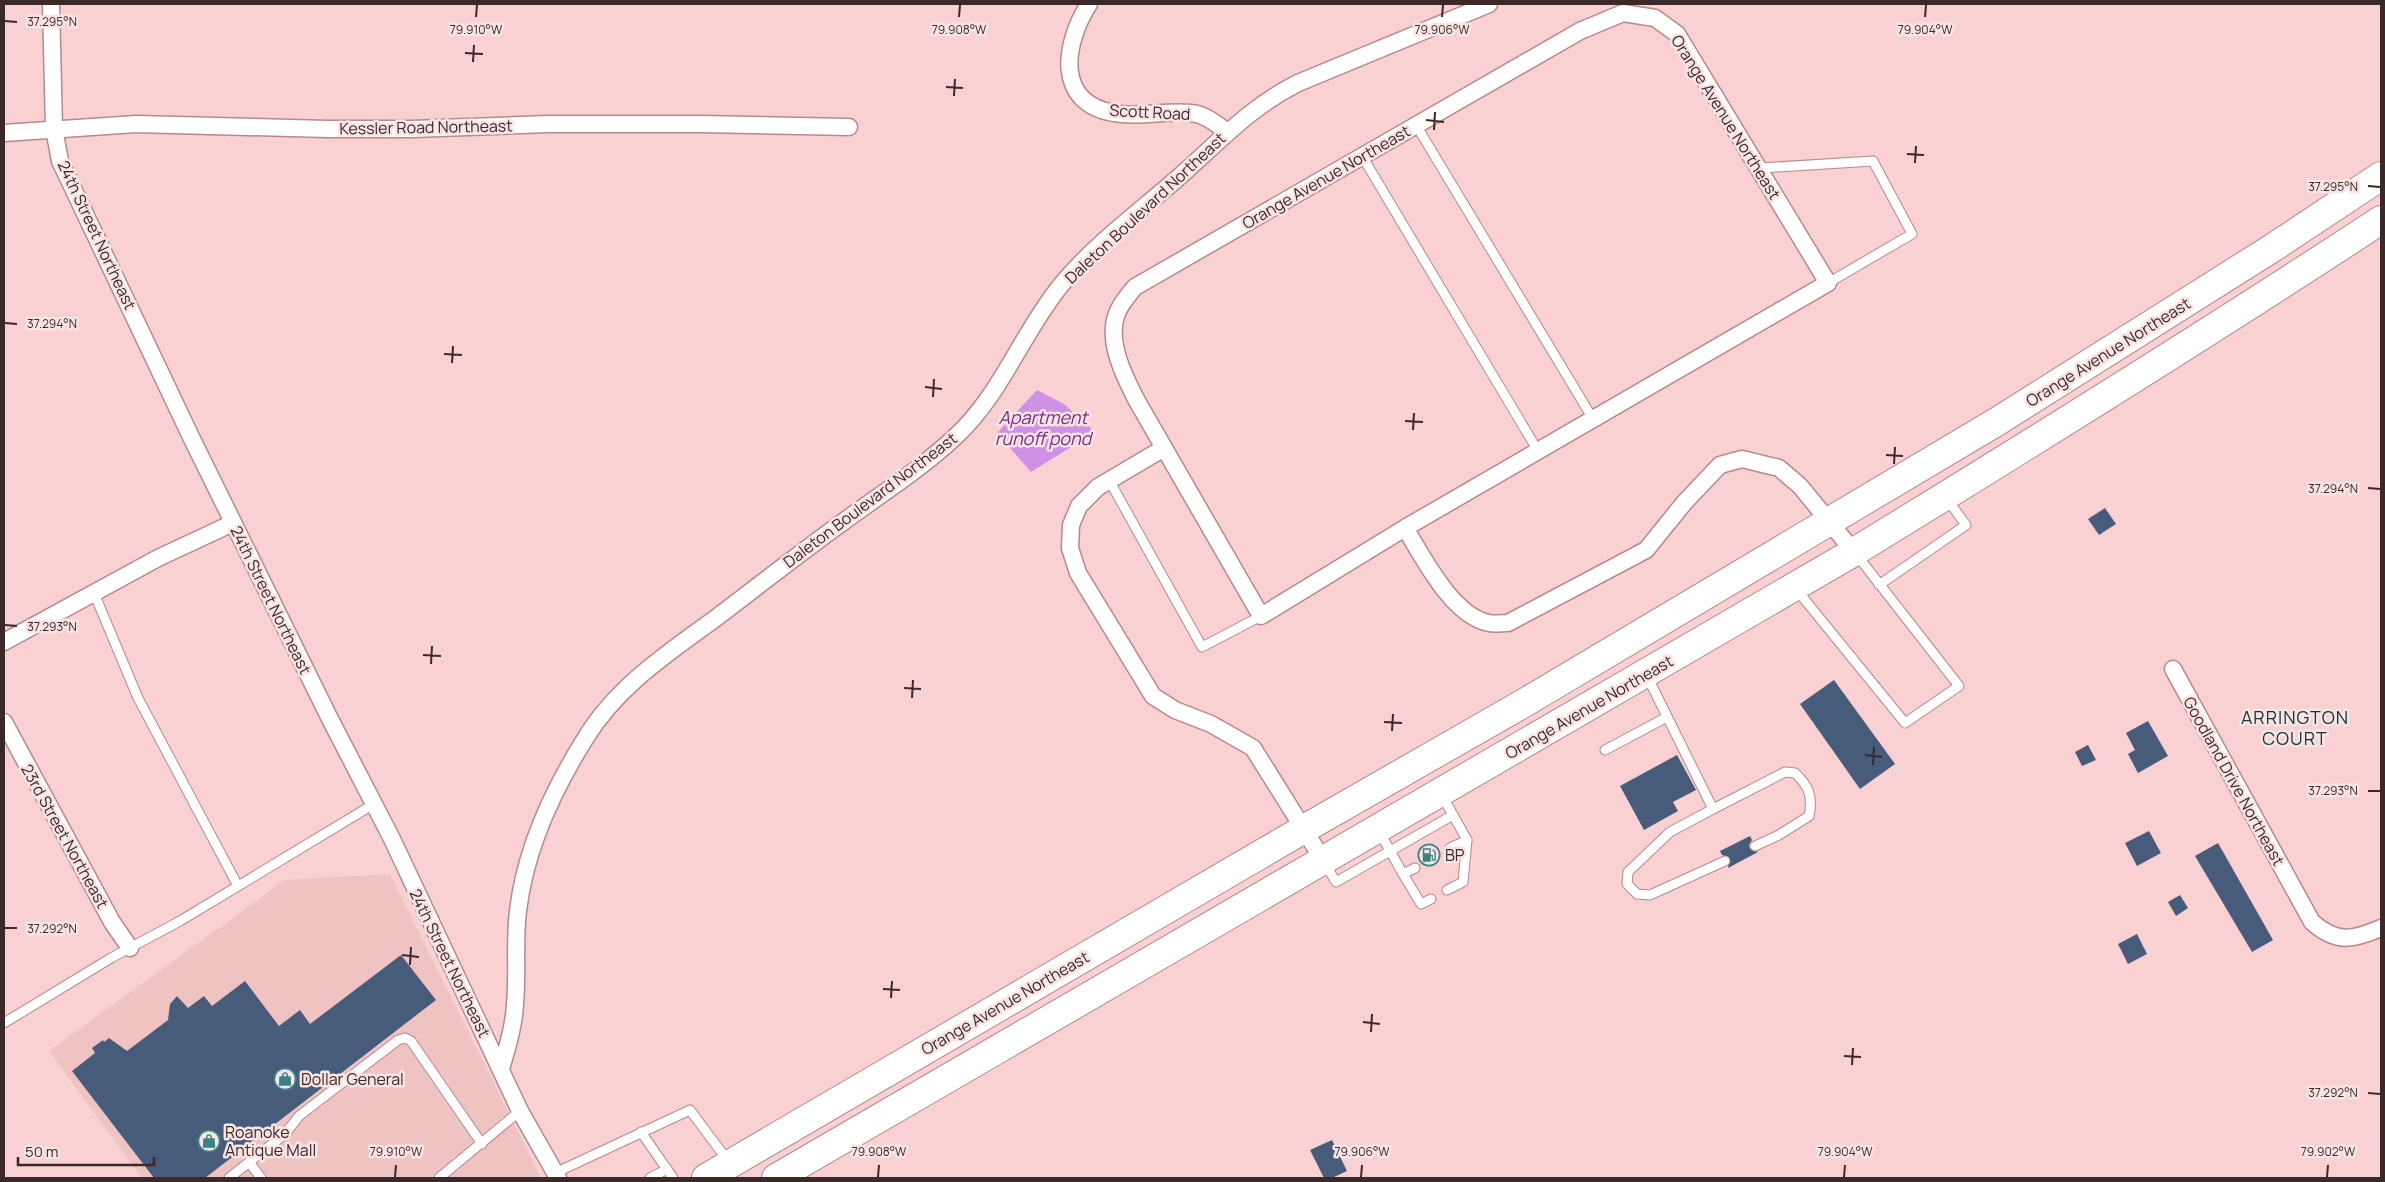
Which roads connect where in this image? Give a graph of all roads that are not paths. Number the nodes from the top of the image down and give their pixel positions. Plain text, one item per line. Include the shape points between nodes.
1 (51, 4) edge
2 (1089, 4) edge
3 (1489, 4) edge
4 (1416, 125) junction
5 (849, 127) dead end
6 (54, 129) junction
7 (1228, 132) junction
8 (4, 133) edge
9 (1362, 156) junction
10 (1760, 168) junction
11 (2381, 176) edge
12 (2381, 220) edge
13 (1828, 283) junction
14 (1593, 419) junction
15 (1164, 448) junction
16 (1538, 451) junction
17 (1109, 480) junction
18 (1945, 496) junction
19 (1831, 521) junction
20 (233, 523) junction
21 (1405, 528) junction
22 (1854, 552) junction
23 (1880, 585) junction
24 (1794, 587) junction
25 (94, 593) junction
26 (1261, 616) junction
27 (4, 642) edge
28 (2173, 669) dead end
29 (1646, 674) junction
30 (1668, 717) junction
31 (4, 722) edge
32 (1605, 750) dead end
33 (374, 804) junction
34 (1447, 804) junction
35 (1713, 808) junction
36 (1304, 830) junction
37 (1384, 840) junction
38 (1467, 840) junction
39 (1755, 846) dead end
40 (1450, 848) dead end
41 (1323, 860) junction
42 (1725, 861) dead end
43 (1414, 868) dead end
44 (1403, 874) junction
45 (238, 886) junction
46 (1447, 890) dead end
47 (1431, 899) dead end
48 (2381, 928) edge
49 (130, 948) junction
50 (4, 1023) edge
51 (501, 1069) junction
52 (520, 1111) junction
53 (641, 1132) junction
54 (482, 1144) junction
55 (249, 1162) junction
56 (730, 1164) junction
57 (667, 1169) junction
58 (556, 1176) edge
59 (229, 1178) edge
60 (261, 1178) edge
61 (439, 1178) edge
62 (650, 1178) edge
63 (673, 1178) edge
64 (706, 1178) edge
65 (776, 1178) edge

1 - 6 street, 24th Street Northeast
2 - 7 street, Scott Road via 1074,31 1069,55 1069,76 1083,99 1096,108 1115,114 1191,113 1205,117
3 - 7 street, Daleton Boulevard Northeast via 1298,83 1251,111
4 - 9 street, Orange Avenue Northeast
4 - 10 street, Orange Avenue Northeast via 1580,31 1622,13 1655,18 1677,34
4 - 14 lane
5 - 6 street, Kessler Road Northeast via 548,124 328,129 136,124
6 - 8 street, Kessler Road Northeast
6 - 20 street, 24th Street Northeast via 60,160
7 - 51 street, Daleton Boulevard Northeast via 1088,255 1038,317 1008,370 958,434 934,456 648,668 602,714 585,738 553,799 522,882 517,915 515,1006
9 - 15 street, Orange Avenue Northeast via 1134,287 1118,311 1114,339 1120,367
9 - 16 lane
10 - 13 street, Orange Avenue Northeast
10 - 13 lane via 1873,161 1912,234
11 - 19 highway, Orange Avenue Northeast via 1998,421
12 - 18 highway, Orange Avenue Northeast via 2224,323
13 - 14 street
14 - 16 street
15 - 17 street
15 - 26 street, Orange Avenue Northeast
16 - 21 street
17 - 26 lane via 1202,647
17 - 36 street via 1079,506 1071,525 1070,548 1078,573 1154,696 1253,748
18 - 22 highway, Orange Avenue Northeast
18 - 23 lane via 1966,525
19 - 21 street via 1780,468 1742,459 1720,465 1646,550 1508,623 1488,623 1472,616 1449,596
19 - 22 street
19 - 36 highway, Orange Avenue Northeast via 1524,704
20 - 25 street
20 - 33 street, 24th Street Northeast
21 - 26 street
22 - 23 lane
22 - 24 highway, Orange Avenue Northeast
23 - 24 lane via 1959,686 1905,723
24 - 29 highway, Orange Avenue Northeast
25 - 27 street
25 - 45 lane via 138,698
28 - 48 street, Goodland Drive Northeast via 2312,922 2323,932 2336,937 2356,937
29 - 30 lane
29 - 34 highway, Orange Avenue Northeast
30 - 32 lane
30 - 35 lane
31 - 49 street, 23rd Street Northeast via 108,914
33 - 45 lane
33 - 51 street, 24th Street Northeast
34 - 37 highway, Orange Avenue Northeast
34 - 38 lane
35 - 39 lane via 1785,772 1795,772 1806,784 1812,801 1809,816
35 - 42 lane via 1670,832 1628,872 1628,884 1637,894 1650,895
36 - 41 street
36 - 56 highway, Orange Avenue Northeast
37 - 41 highway, Orange Avenue Northeast
37 - 44 lane
38 - 40 lane
38 - 46 lane via 1463,882
41 - 65 highway, Orange Avenue Northeast
43 - 44 lane
44 - 47 lane via 1421,904
45 - 49 lane
49 - 50 lane
51 - 52 street, 24th Street Northeast
52 - 54 lane
52 - 58 street, 24th Street Northeast
53 - 56 lane via 690,1110
53 - 57 lane
53 - 58 lane
54 - 55 lane via 411,1041 405,1038 398,1040 299,1116 285,1134
54 - 61 lane
55 - 59 lane
55 - 60 lane
56 - 64 highway, Orange Avenue Northeast
57 - 62 lane
57 - 63 lane

